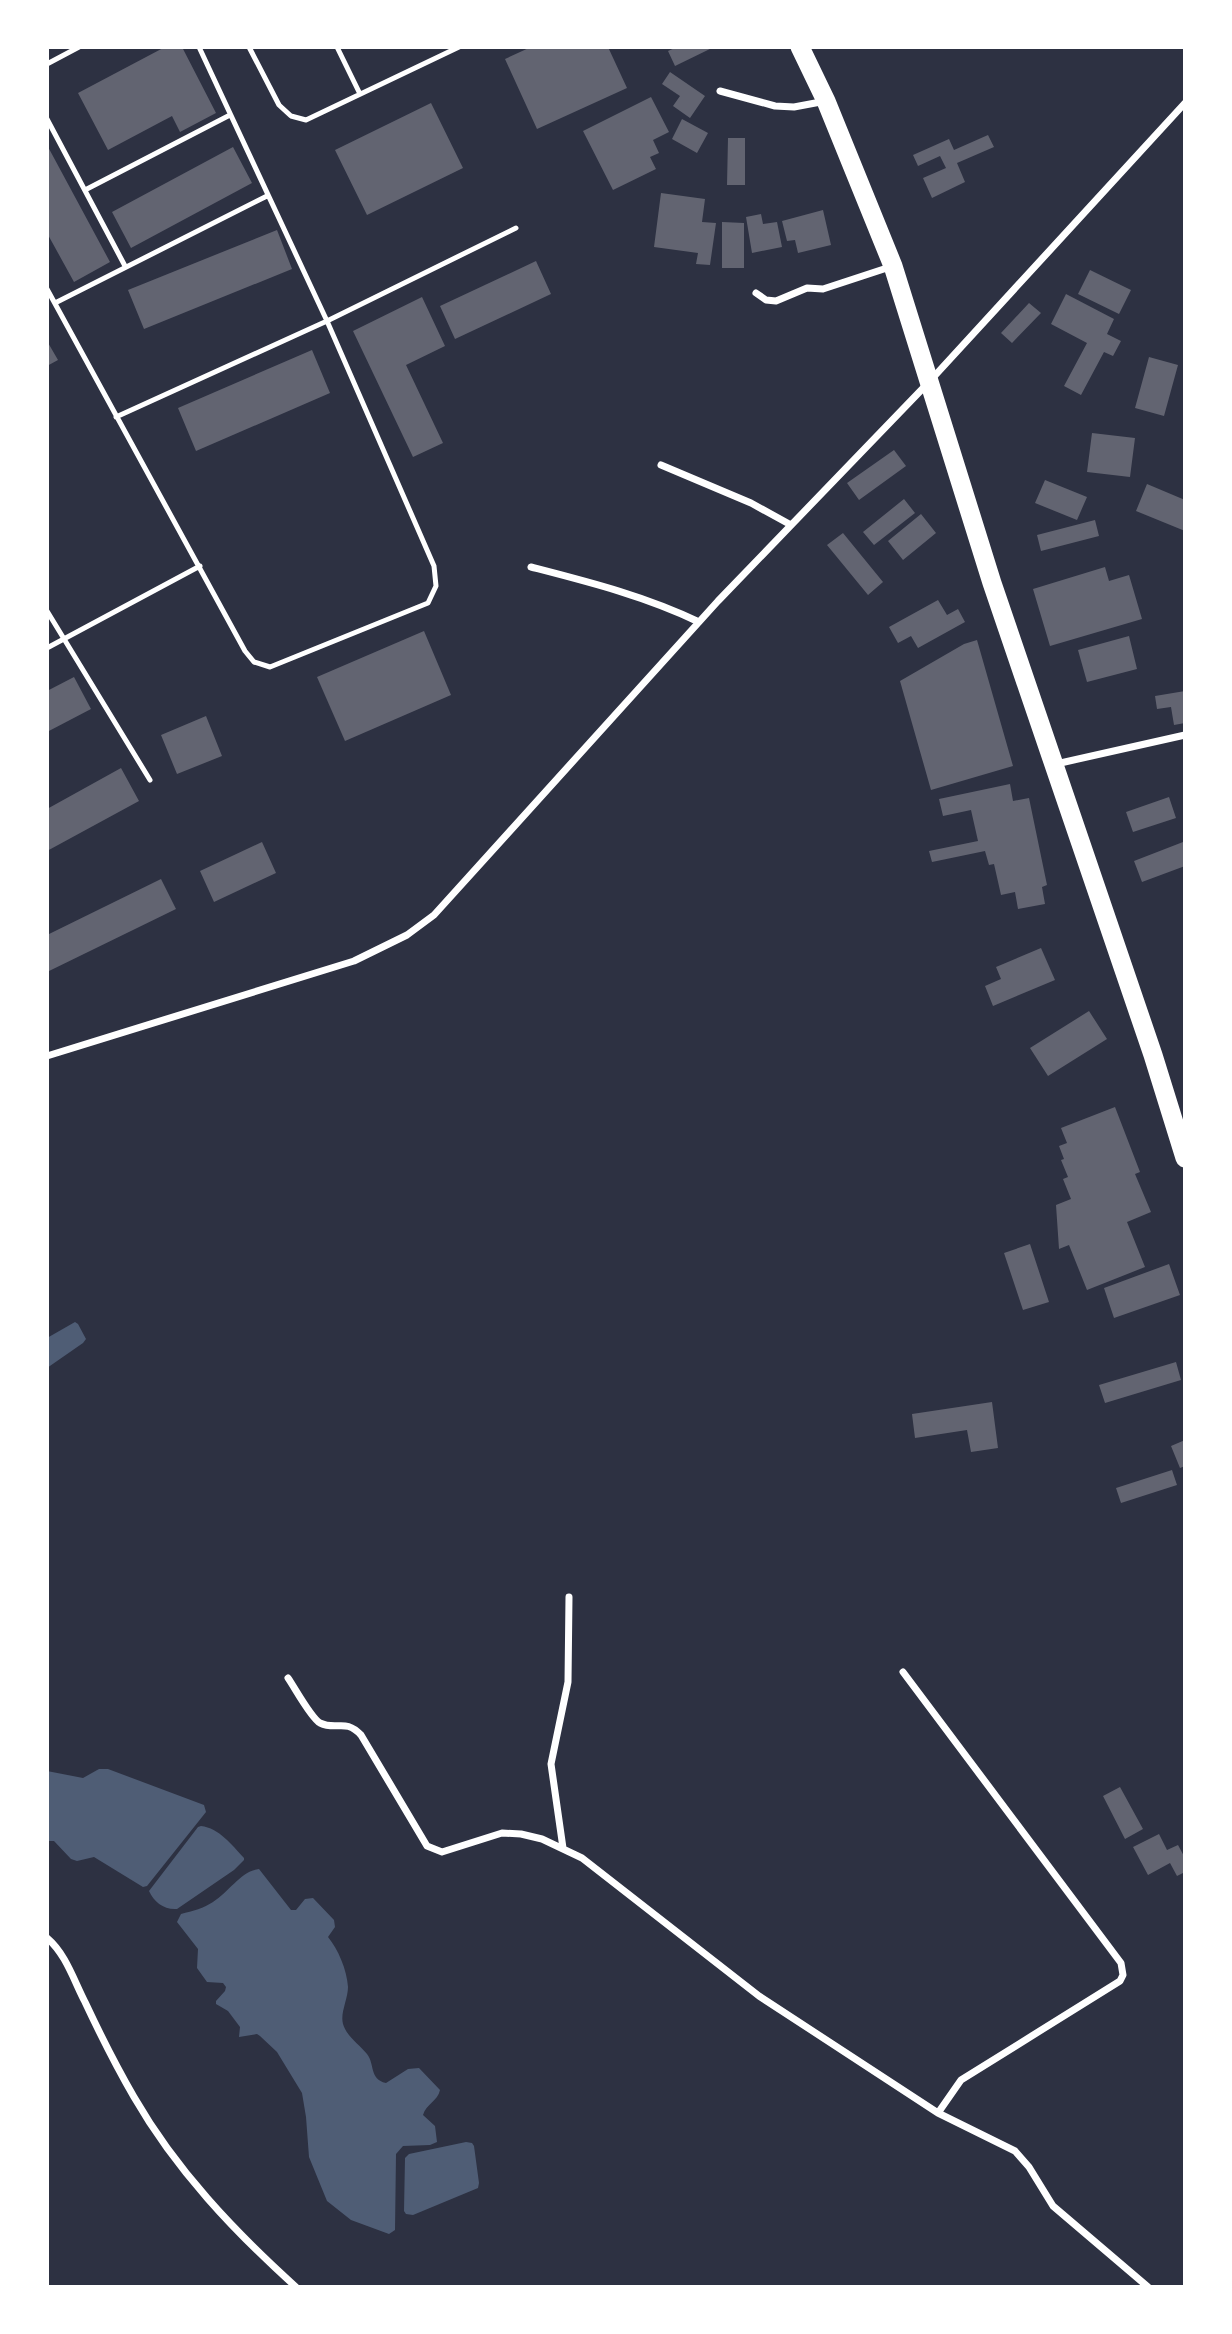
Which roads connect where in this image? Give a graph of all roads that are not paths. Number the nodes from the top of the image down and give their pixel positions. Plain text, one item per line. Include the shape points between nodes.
1 (79, 47) edge
2 (199, 47) edge
3 (249, 47) edge
4 (337, 47) edge
5 (459, 47) edge
6 (800, 47) edge
7 (47, 64) edge
8 (720, 91) dead end
9 (360, 94) junction
10 (826, 101) junction
11 (1185, 103) edge
12 (230, 115) junction
13 (47, 119) edge
14 (85, 190) junction
15 (267, 196) junction
16 (516, 228) dead end
17 (125, 266) junction
18 (893, 266) junction
19 (47, 289) edge
20 (756, 293) dead end
21 (55, 303) junction
22 (327, 321) junction
23 (929, 382) junction
24 (116, 416) junction
25 (661, 465) dead end
26 (791, 525) junction
27 (200, 566) junction
28 (531, 567) dead end
29 (47, 611) edge
30 (699, 622) junction
31 (65, 639) junction
32 (47, 648) edge
33 (1185, 735) edge
34 (1054, 765) junction
35 (150, 780) dead end
36 (47, 1056) edge
37 (1185, 1158) edge
38 (569, 1597) dead end
39 (902, 1672) dead end
40 (288, 1678) dead end
41 (563, 1848) junction
42 (47, 1938) edge
43 (938, 2113) junction
44 (296, 2287) edge
45 (1148, 2287) edge

1 - 7 lane
2 - 12 lane
3 - 9 lane via 278,105 291,116 306,120
4 - 9 lane
5 - 9 lane
6 - 10 highway
8 - 10 street via 784,107
10 - 18 highway
11 - 23 street
12 - 14 lane
12 - 15 lane
13 - 14 lane
14 - 17 lane
15 - 17 lane
15 - 22 lane
16 - 22 lane
17 - 21 lane
18 - 20 street via 823,289 807,288 776,301
18 - 23 highway
19 - 21 lane
21 - 24 lane
22 - 24 lane
22 - 27 lane via 434,566 436,586 428,603 270,667 254,662 245,651
23 - 26 street
23 - 34 highway
24 - 27 lane
25 - 26 street
26 - 30 street
27 - 31 lane
28 - 30 street via 620,590
29 - 31 lane
30 - 36 street via 434,915 407,934 354,961
31 - 32 lane
31 - 35 lane
33 - 34 street
34 - 37 highway
38 - 41 street via 568,1682 551,1764
39 - 43 street via 1123,1969 1120,1981 961,2080
40 - 41 street via 316,1720 347,1724 360,1735 427,1846 442,1852 502,1833 542,1839
41 - 43 street via 759,1996
42 - 44 street via 61,1954 154,2131 213,2206
43 - 45 street via 1015,2151 1054,2206

